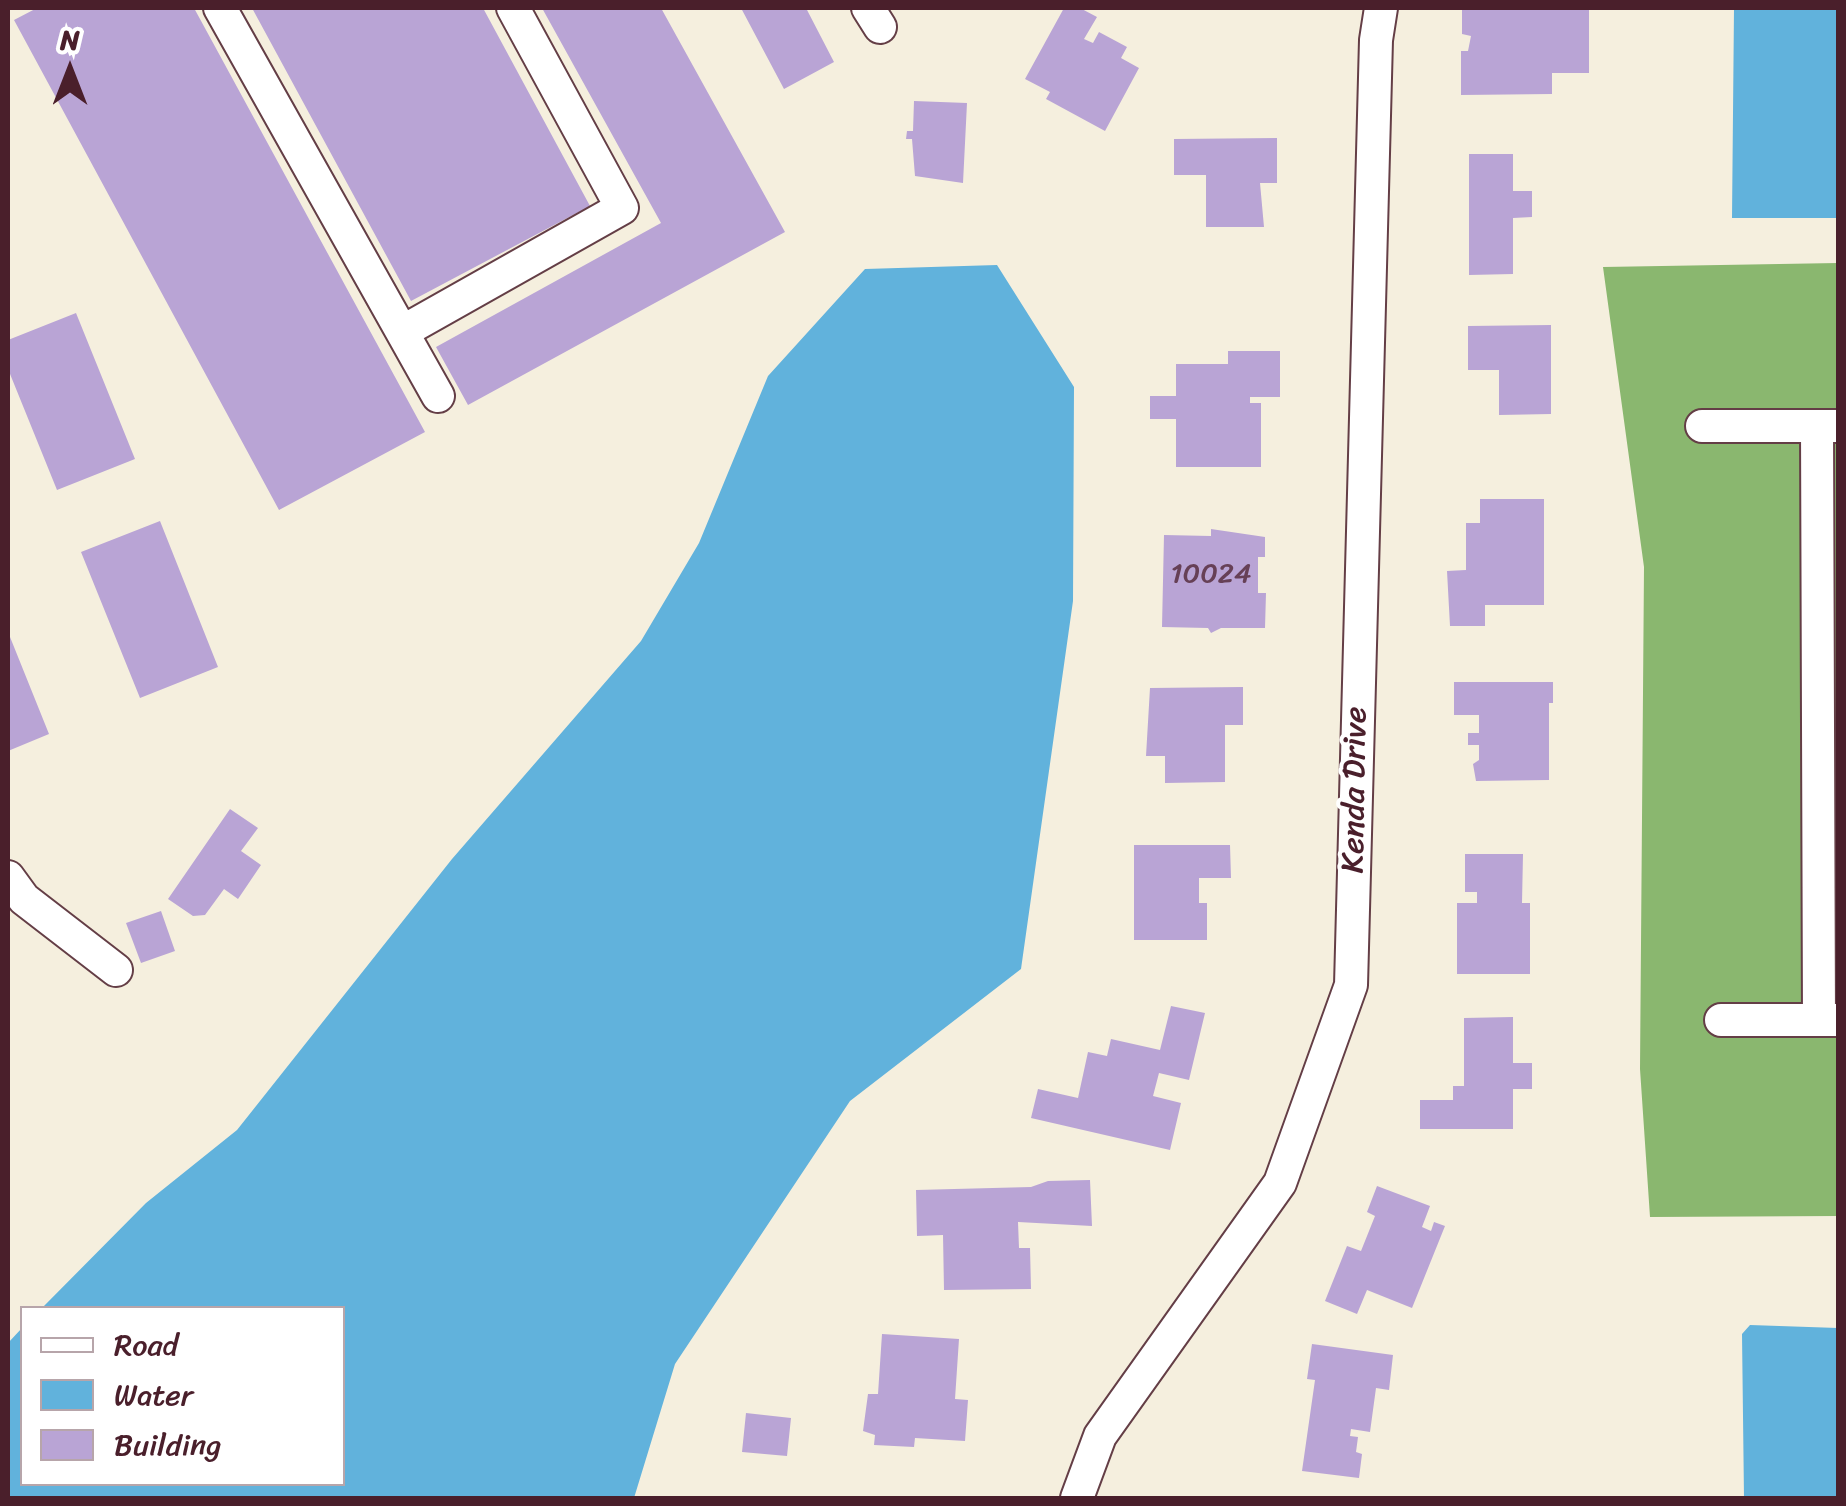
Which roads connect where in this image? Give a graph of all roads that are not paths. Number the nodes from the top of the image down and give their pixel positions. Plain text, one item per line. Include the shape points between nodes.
1 (220, 8) edge
2 (513, 8) edge
3 (1380, 8) edge
4 (402, 332) junction
5 (438, 396) dead end
6 (1702, 426) dead end
7 (1828, 426) edge
8 (8, 877) edge
9 (116, 970) dead end
10 (1722, 1020) dead end
11 (1829, 1020) edge
12 (1077, 1498) edge

1 - 4 street
2 - 4 street via 622,208
3 - 12 street, Kenda Drive via 1351,984 1280,1183 1100,1436
4 - 5 street
6 - 7 street
7 - 11 street
8 - 9 street via 24,899
10 - 11 street

